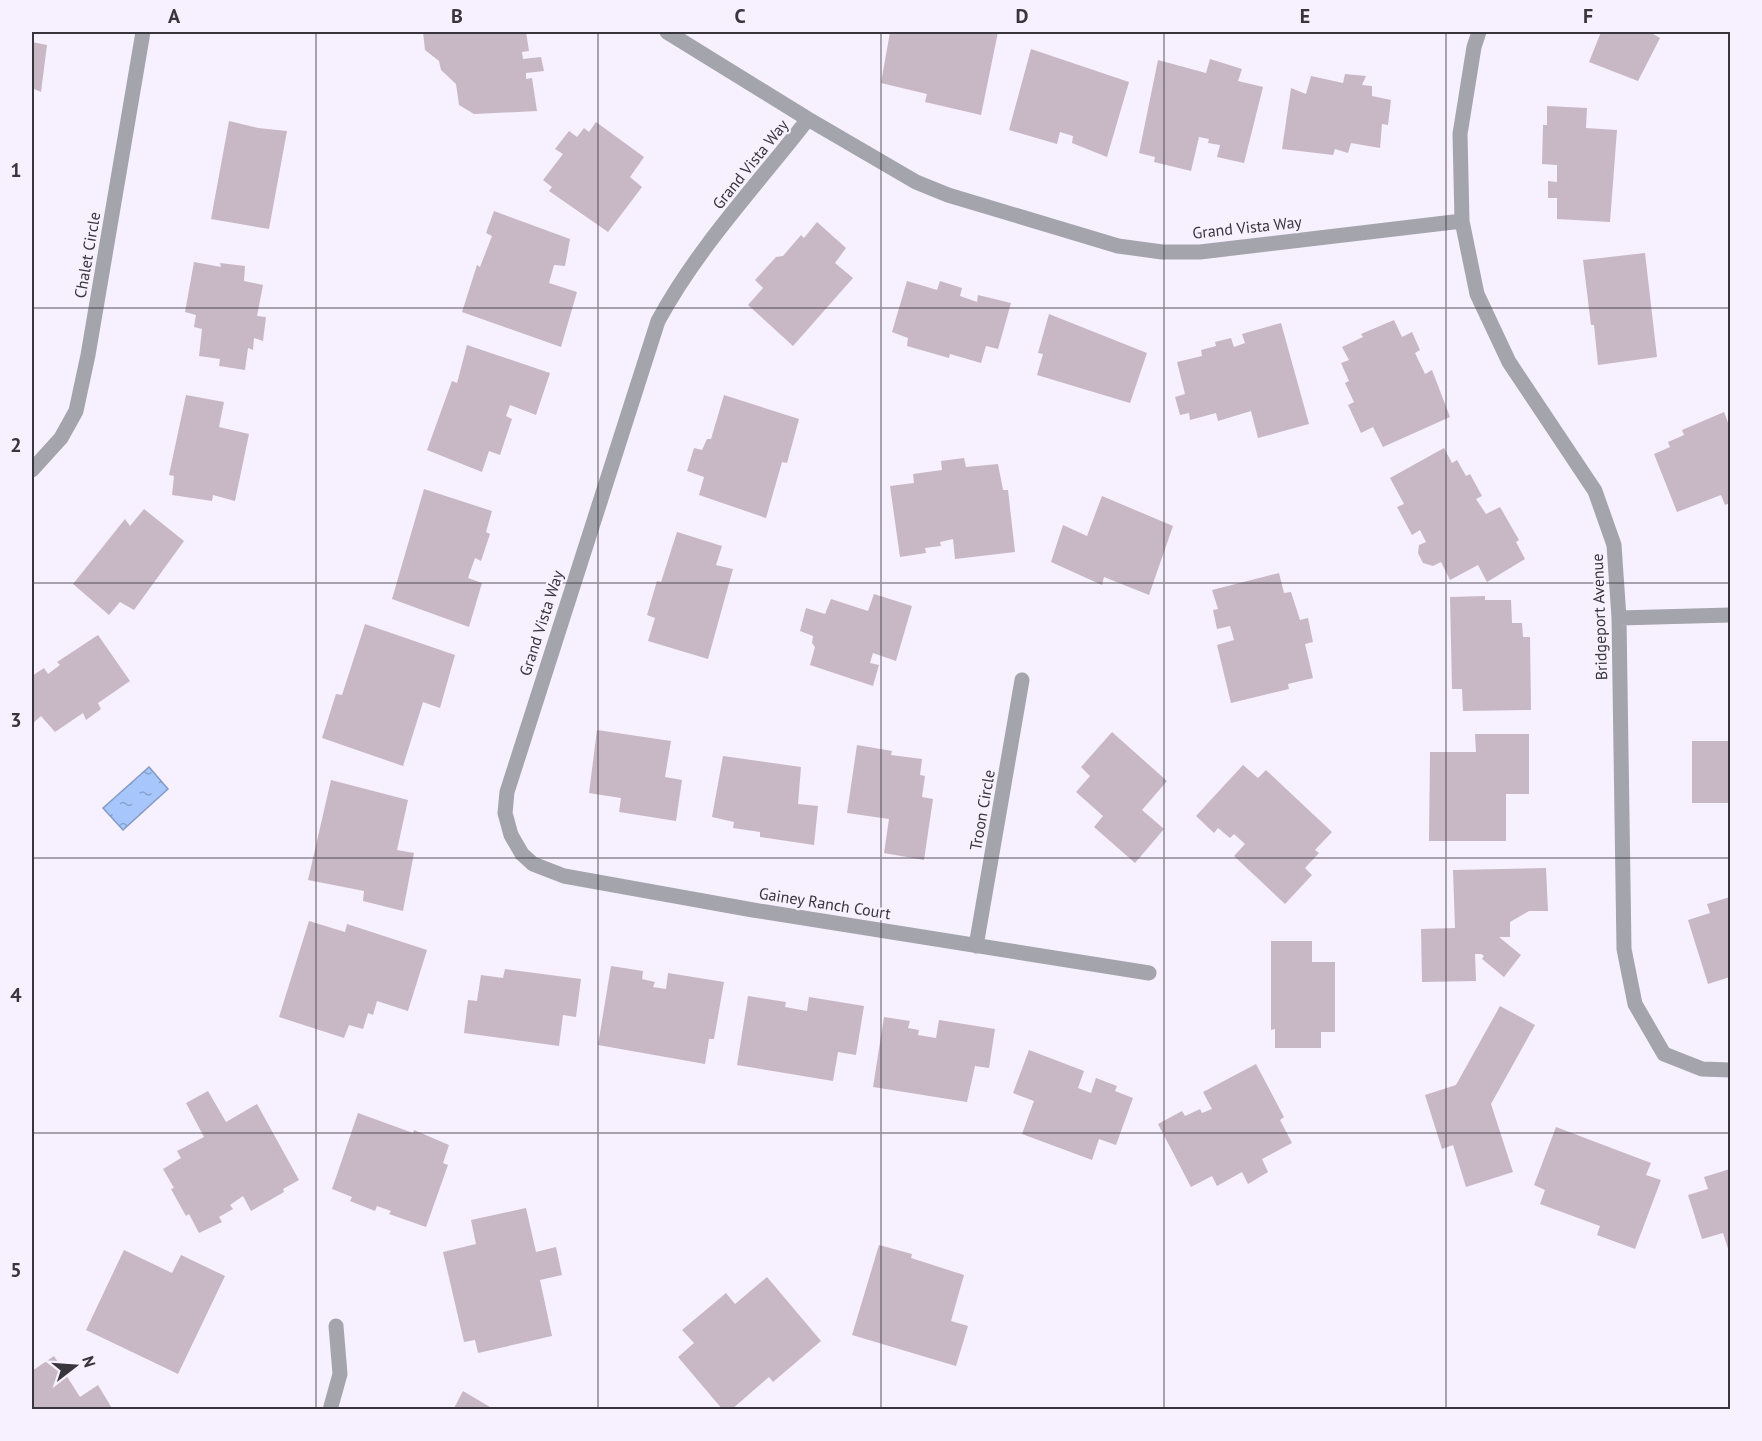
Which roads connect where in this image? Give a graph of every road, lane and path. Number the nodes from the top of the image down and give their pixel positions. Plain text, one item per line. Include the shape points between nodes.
1 (143, 32) edge
2 (667, 32) edge
3 (1479, 32) edge
4 (808, 119) junction
5 (1462, 221) junction
6 (32, 470) edge
7 (1731, 615) edge
8 (1619, 618) junction
9 (1022, 680) dead end
10 (511, 835) joint
11 (976, 946) junction
12 (1149, 973) dead end
13 (1731, 1070) edge
14 (336, 1326) dead end
15 (330, 1410) edge

1 - 6 street, Chalet Circle via 76,411 61,438
2 - 4 street
3 - 5 street, Bridgeport Avenue via 1460,134
4 - 5 street, Grand Vista Way via 916,182 1118,246 1200,252
4 - 10 street, Grand Vista Way via 700,255 658,321 507,792 505,813
5 - 8 street, Bridgeport Avenue via 1478,294 1509,362 1595,491 1614,545
7 - 8 street
8 - 13 street, Bridgeport Avenue via 1624,949 1635,1004 1664,1054 1702,1069
9 - 11 street, Troon Circle
10 - 11 street, Gainey Ranch Court via 533,864 564,876
11 - 12 street, Gainey Ranch Court
14 - 15 street via 340,1374

